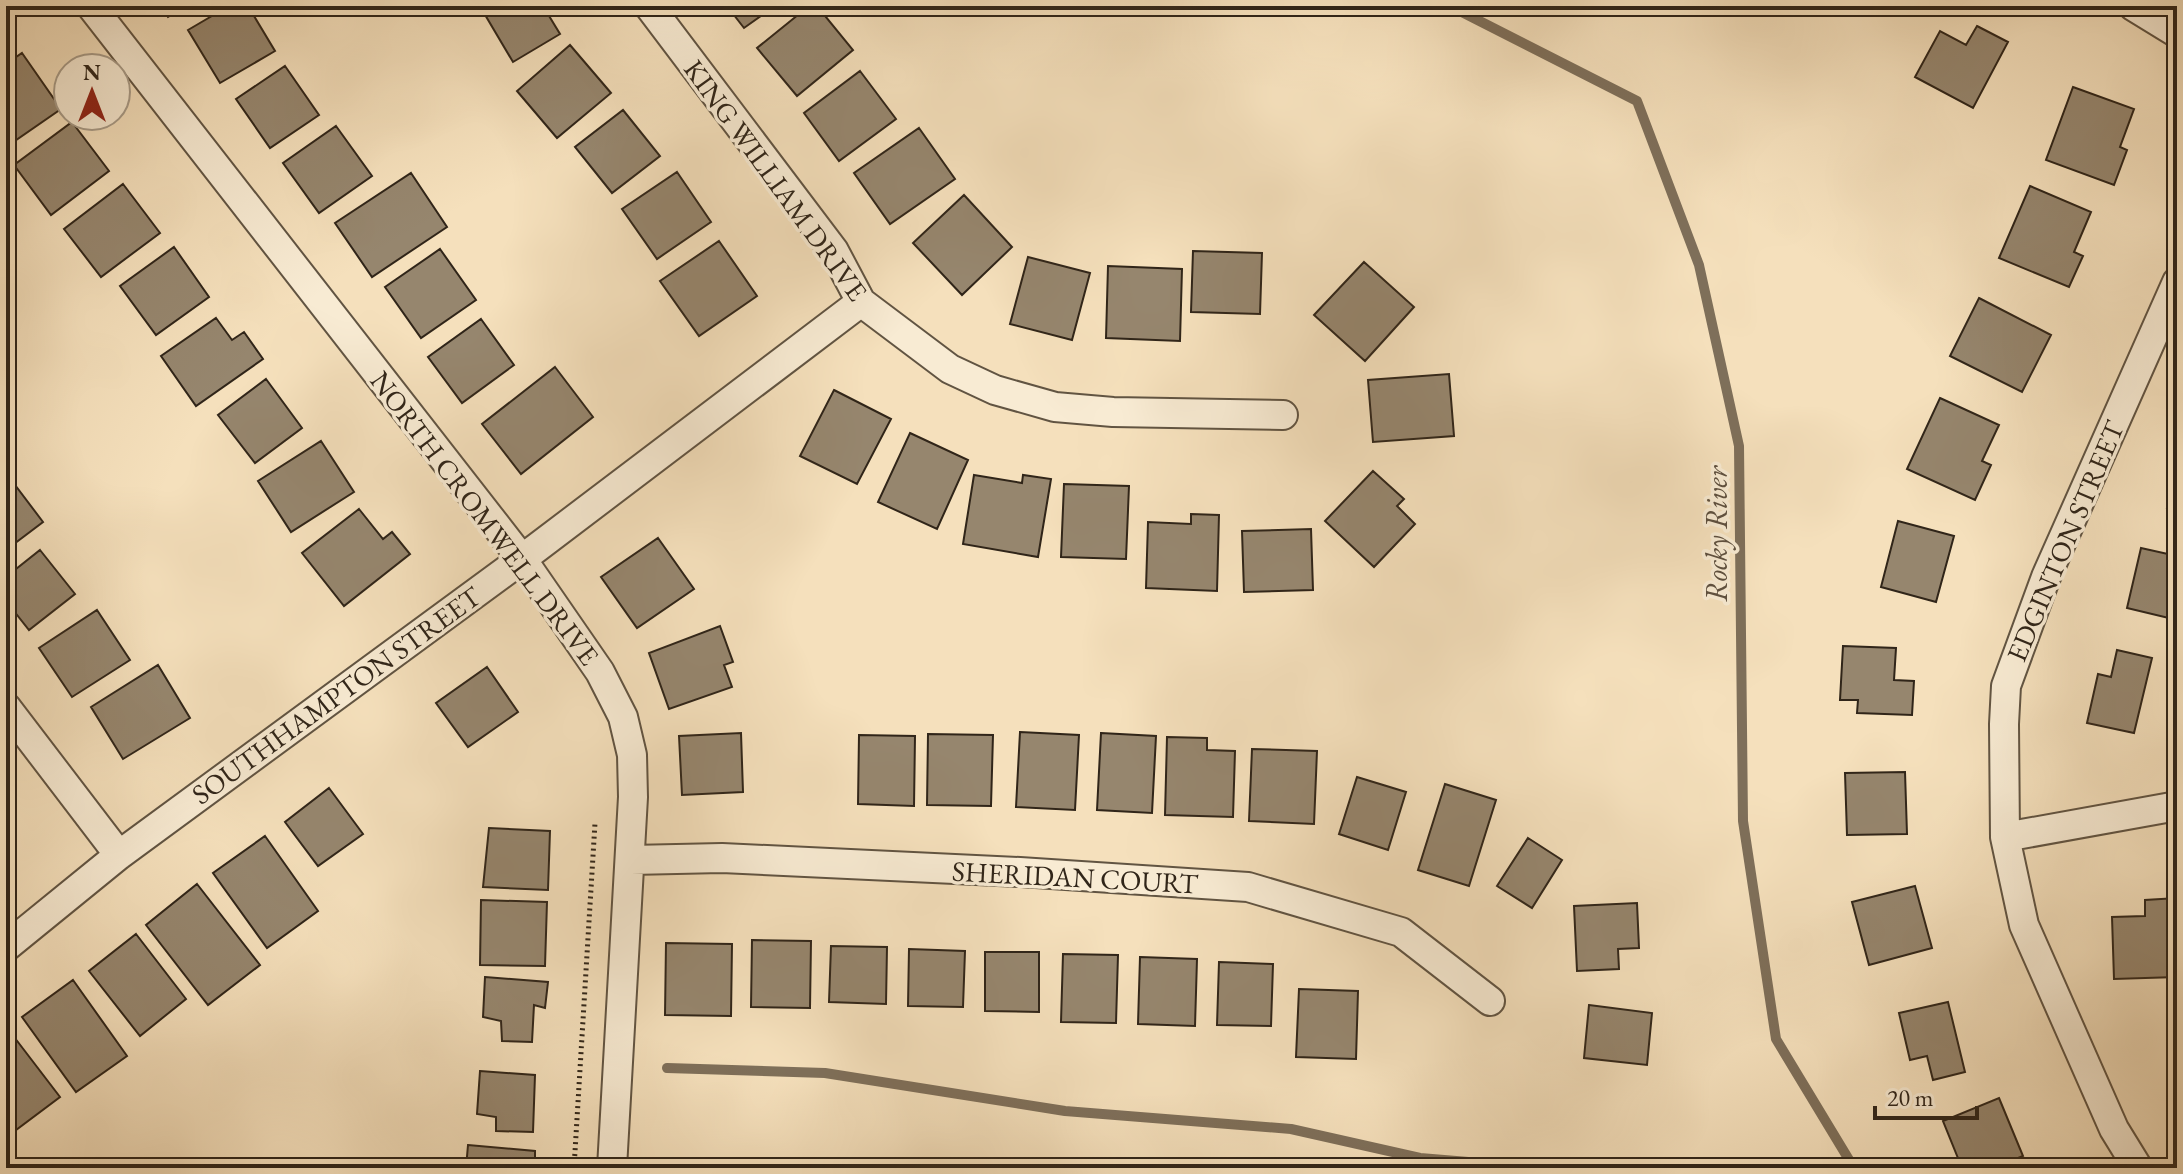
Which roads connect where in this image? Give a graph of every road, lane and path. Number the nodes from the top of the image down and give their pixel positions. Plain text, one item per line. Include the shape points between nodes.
1 (91, 6) edge
2 (649, 6) edge
3 (2133, 6) edge
4 (2177, 33) edge
5 (2177, 282) edge
6 (861, 302) junction
7 (1283, 415) dead end
8 (522, 559) junction
9 (6, 707) edge
10 (2177, 806) edge
11 (595, 823) dead end
12 (2005, 837) junction
13 (119, 855) junction
14 (631, 860) junction
15 (6, 947) edge
16 (1490, 1001) dead end
17 (574, 1168) edge
18 (612, 1168) edge
19 (2138, 1168) edge

1 - 8 street, NORTH CROMWELL DRIVE
2 - 6 street, KING WILLIAM DRIVE via 834,251
3 - 4 street
5 - 12 street, EDGINTON STREET via 2046,577 2006,686
6 - 7 street, KING WILLIAM DRIVE via 950,369 995,390 1055,407
6 - 8 street, SOUTHHAMPTON STREET
8 - 13 street, SOUTHHAMPTON STREET
8 - 14 street, NORTH CROMWELL DRIVE via 600,672 623,717 632,755
9 - 13 street
10 - 12 street
11 - 17 path
12 - 19 street, EDGINTON STREET via 2024,925 2114,1129
13 - 15 street, SOUTHHAMPTON STREET
14 - 16 street, SHERIDAN COURT via 722,858 1248,887 1401,932
14 - 18 street, NORTH CROMWELL DRIVE

